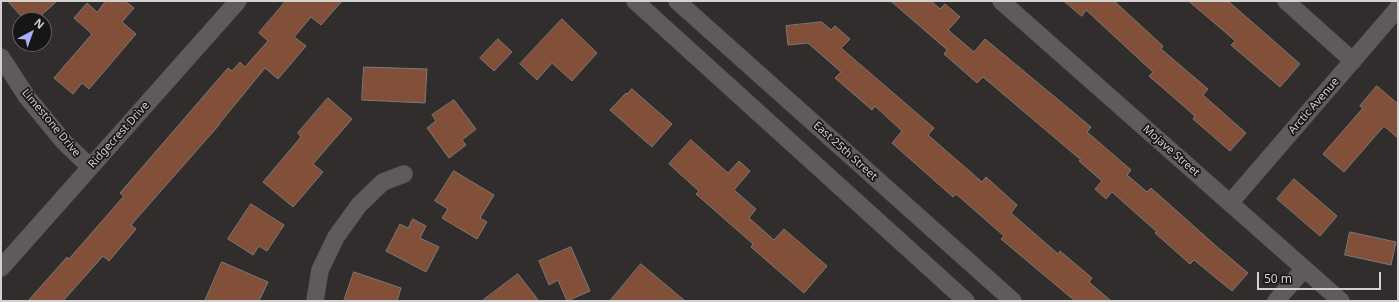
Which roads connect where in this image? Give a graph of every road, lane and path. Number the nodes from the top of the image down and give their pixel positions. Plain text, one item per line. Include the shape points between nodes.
1 (238, 1) edge
2 (635, 1) edge
3 (677, 1) edge
4 (1001, 1) edge
5 (1286, 1) edge
6 (1398, 8) edge
7 (1, 57) edge
8 (1353, 60) junction
9 (90, 167) junction
10 (404, 174) dead end
11 (1230, 203) junction
12 (1, 268) edge
13 (1304, 269) junction
14 (315, 301) edge
15 (966, 301) edge
16 (1014, 301) edge
17 (1276, 301) edge
18 (1341, 301) edge

1 - 9 street, Ridgecrest Drive
2 - 15 street
3 - 16 street, East 25th Street
4 - 11 street, Mojave Street
5 - 8 street
6 - 8 street, Arctic Avenue
7 - 9 street, Limestone Drive via 27,97 64,142
8 - 11 street, Arctic Avenue
9 - 12 street, Ridgecrest Drive
10 - 14 street via 383,182 359,205 336,237 320,270
11 - 13 street, Mojave Street
13 - 17 street
13 - 18 street, Mojave Street

